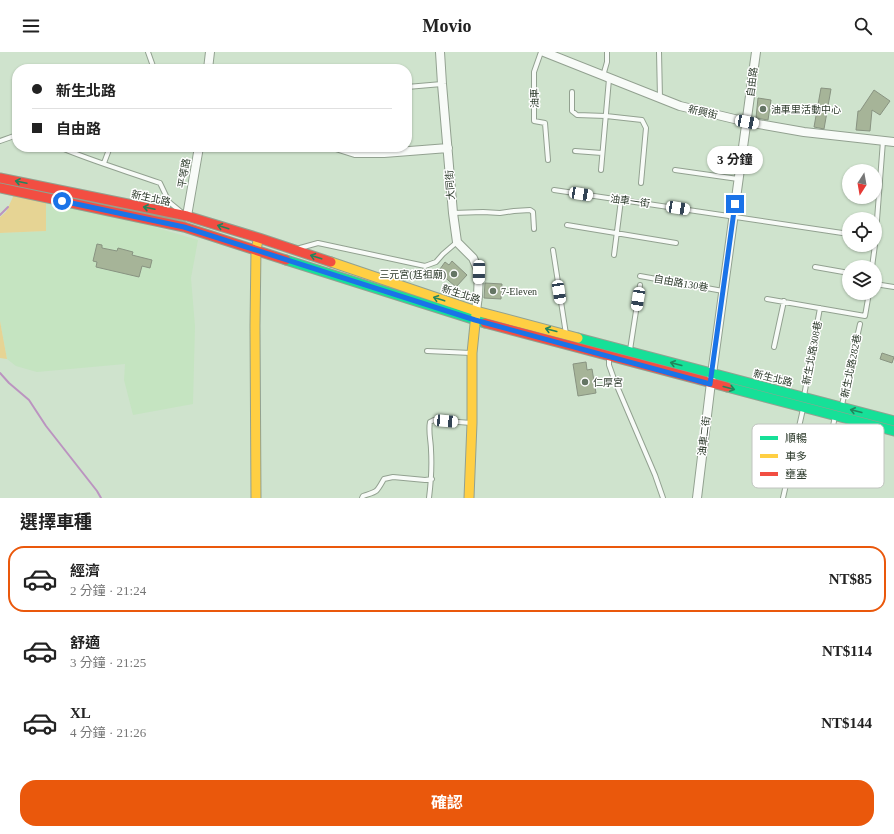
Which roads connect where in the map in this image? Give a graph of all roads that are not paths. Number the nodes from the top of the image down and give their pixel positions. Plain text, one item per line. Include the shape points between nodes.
1 (148, 52) edge
2 (210, 52) edge
3 (440, 52) edge
4 (542, 52) edge
5 (607, 52) edge
6 (659, 52) edge
7 (756, 52) edge
8 (152, 64) edge
9 (209, 64) edge
10 (606, 78) junction
11 (442, 84) junction
12 (412, 87) edge
13 (572, 92) dead end
14 (660, 98) junction
15 (606, 116) junction
16 (747, 122) junction
17 (12, 137) edge
18 (883, 140) junction
19 (0, 141) edge
20 (894, 142) edge
21 (448, 148) junction
22 (412, 151) edge
23 (575, 151) dead end
24 (70, 152) edge
25 (108, 152) edge
26 (198, 152) edge
27 (352, 152) edge
28 (397, 152) edge
29 (602, 153) junction
30 (548, 160) dead end
31 (104, 163) junction
32 (600, 170) dead end
33 (676, 170) dead end
34 (0, 178) edge
35 (739, 179) junction
36 (641, 183) dead end
37 (0, 188) edge
38 (554, 190) dead end
39 (621, 200) junction
40 (878, 212) edge
41 (453, 213) junction
42 (187, 216) junction
43 (734, 217) junction
44 (566, 225) dead end
45 (184, 227) junction
46 (534, 228) dead end
47 (842, 233) edge
48 (617, 234) junction
49 (259, 238) junction
50 (457, 242) junction
51 (676, 243) dead end
52 (256, 249) junction
53 (294, 250) junction
54 (553, 250) dead end
55 (614, 255) dead end
56 (815, 267) dead end
57 (842, 272) edge
58 (640, 276) dead end
59 (640, 285) dead end
60 (882, 285) edge
61 (894, 287) edge
62 (723, 291) junction
63 (767, 299) dead end
64 (868, 300) edge
65 (784, 301) junction
66 (820, 308) junction
67 (476, 316) junction
68 (860, 324) dead end
69 (566, 334) junction
70 (611, 347) junction
71 (774, 347) dead end
72 (427, 351) dead end
73 (630, 352) junction
74 (472, 353) junction
75 (609, 356) junction
76 (712, 374) junction
77 (710, 384) junction
78 (804, 397) junction
79 (841, 407) junction
80 (803, 408) junction
81 (836, 416) junction
82 (894, 421) edge
83 (472, 423) junction
84 (799, 424) edge
85 (834, 424) edge
86 (867, 424) edge
87 (884, 428) edge
88 (894, 431) edge
89 (432, 479) junction
90 (785, 488) edge
91 (256, 498) edge
92 (362, 498) edge
93 (429, 498) edge
94 (469, 498) edge
95 (662, 498) edge
96 (697, 498) edge
97 (783, 498) edge

1 - 8 lane
2 - 9 street
3 - 11 street, 大同街
4 - 10 street, 新興街
4 - 30 lane, 油車 via 534,72 534,121 545,123
5 - 10 lane
6 - 14 lane
7 - 16 street, 自由路
10 - 14 street, 新興街
10 - 15 lane
11 - 12 lane
11 - 21 street, 大同街
13 - 15 lane via 572,111 577,115
14 - 16 street, 新興街 via 680,106
15 - 29 lane
15 - 36 lane via 642,120 646,128
16 - 18 street, 新興街 via 804,132
16 - 35 street, 自由路
17 - 19 lane
18 - 20 street, 新興街
18 - 40 lane
21 - 22 street
21 - 41 street, 大同街
23 - 29 lane
24 - 31 lane
25 - 31 lane
26 - 42 street, 平等路
27 - 28 street
29 - 32 lane
31 - 42 lane via 160,183 169,202
33 - 35 lane
42 -> 34 main road, 新生北路
35 - 43 street, 自由路
37 - 45 main road, 新生北路
38 - 39 lane, 油車一街
39 - 43 lane, 油車一街
39 - 48 lane
41 - 46 lane via 500,214 530,210 533,212
41 - 50 street, 大同街
42 - 45 main road, 平等路
49 -> 42 main road, 新生北路
43 - 47 lane, 油車一街
43 - 62 street, 自由路
44 - 48 lane
45 - 52 main road, 新生北路
48 - 51 lane
48 - 55 lane
49 - 52 main road
49 - 53 main road, 新生北路
50 - 53 lane via 436,262 425,266 318,243
50 - 67 street via 473,258 479,272
52 - 67 main road, 新生北路
52 - 91 main road
67 -> 53 main road, 新生北路
54 - 69 lane
56 - 57 lane
58 - 62 lane, 自由路130巷
59 - 73 lane
60 - 61 lane
62 - 76 street, 自由路
63 - 65 lane, 新生北路308巷
64 - 66 lane, 新生北路308巷 via 865,316
65 - 66 lane, 新生北路308巷
65 - 71 lane
66 - 78 lane, 新生北路308巷
69 -> 67 main road, 新生北路
67 - 74 main road
67 - 75 main road, 新生北路
68 - 79 lane, 新生北路282巷
69 - 70 main road, 新生北路
70 - 73 main road, 新生北路
70 - 75 lane
72 - 74 lane
76 -> 73 main road, 新生北路
74 - 83 main road
75 - 77 main road, 新生北路
75 - 95 lane via 614,379 655,475
76 - 77 street, 油車二街
76 - 78 main road, 新生北路
77 -> 80 main road, 新生北路
77 - 96 street, 油車二街
78 - 79 main road, 新生北路
82 -> 79 main road, 新生北路
80 - 81 main road, 新生北路
80 - 84 lane
81 - 85 lane
81 - 86 main road, 新生北路
83 - 89 lane via 434,420 430,422
83 - 94 main road
87 - 88 main road, 新生北路
89 - 92 lane via 384,479 375,493
89 - 93 lane
90 - 97 lane

